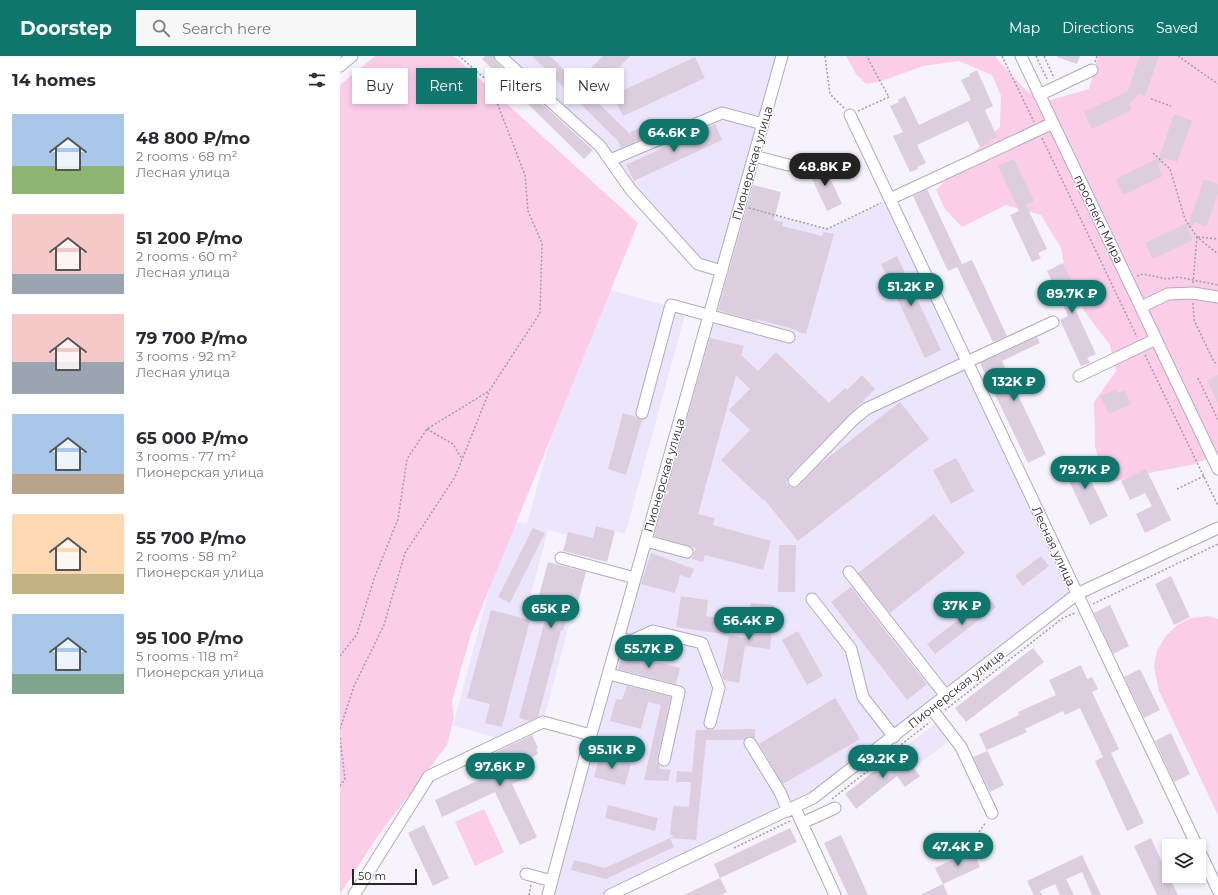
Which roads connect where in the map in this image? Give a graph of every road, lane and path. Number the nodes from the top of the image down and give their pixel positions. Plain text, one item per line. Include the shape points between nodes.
1 (352, 56) edge
2 (459, 56) edge
3 (500, 56) edge
4 (782, 56) edge
5 (825, 56) edge
6 (868, 56) edge
7 (1002, 56) edge
8 (1020, 56) edge
9 (1036, 56) edge
10 (1044, 56) edge
11 (1178, 56) edge
12 (340, 66) edge
13 (1092, 70) dead end
14 (1218, 84) edge
15 (1049, 91) junction
16 (1151, 99) dead end
17 (1171, 106) dead end
18 (850, 115) junction
19 (1053, 123) junction
20 (763, 124) junction
21 (1038, 130) junction
22 (1153, 153) dead end
23 (754, 156) junction
24 (610, 160) junction
25 (788, 165) dead end
26 (890, 199) junction
27 (740, 206) junction
28 (1197, 237) junction
29 (1218, 239) edge
30 (1218, 254) edge
31 (722, 271) junction
32 (1137, 276) dead end
33 (1193, 280) junction
34 (1218, 285) edge
35 (1218, 297) edge
36 (1141, 307) junction
37 (709, 315) junction
38 (1194, 320) dead end
39 (1053, 322) dead end
40 (789, 337) dead end
41 (1156, 339) junction
42 (1141, 346) junction
43 (968, 362) junction
44 (1218, 364) edge
45 (1079, 376) dead end
46 (1198, 378) dead end
47 (489, 392) junction
48 (642, 413) dead end
49 (1218, 420) edge
50 (427, 429) junction
51 (462, 459) junction
52 (1218, 469) edge
53 (1204, 476) junction
54 (794, 481) dead end
55 (1177, 489) dead end
56 (1218, 506) edge
57 (1218, 528) edge
58 (646, 541) junction
59 (687, 552) dead end
60 (561, 558) dead end
61 (849, 572) dead end
62 (636, 578) junction
63 (1077, 594) junction
64 (812, 599) dead end
65 (619, 638) junction
66 (340, 656) edge
67 (609, 674) junction
68 (946, 696) junction
69 (931, 708) junction
70 (710, 723) dead end
71 (340, 729) edge
72 (591, 735) junction
73 (894, 737) junction
74 (340, 738) edge
75 (750, 743) dead end
76 (664, 760) dead end
77 (340, 786) edge
78 (835, 808) dead end
79 (792, 809) junction
80 (992, 813) joint
81 (802, 823) junction
82 (1194, 839) edge
83 (970, 845) dead end
84 (1206, 865) edge
85 (526, 874) dead end
86 (552, 880) junction
87 (1218, 890) edge
88 (354, 895) edge
89 (548, 895) edge
90 (610, 895) edge
91 (835, 895) edge

1 - 12 street
2 - 47 path via 489,82 525,175 528,211 542,243 540,313
3 - 24 street via 600,146
4 - 20 street, Пионерская улица
5 - 18 path via 830,94
6 - 18 path via 889,97
7 - 21 path
8 - 15 street, проспект Мира
9 - 15 path via 1050,85
10 - 15 path
11 - 14 path
13 - 15 street
15 - 19 street, проспект Мира
16 - 17 path
18 - 26 street, Лесная улица
19 - 21 street
19 - 36 street, проспект Мира
20 - 23 street, Пионерская улица
20 - 24 street via 722,113
21 - 26 street
21 - 42 path
22 - 28 path via 1170,169 1185,219
23 - 25 street
23 - 27 street, Пионерская улица
24 - 31 street via 631,190 698,264
26 - 27 path via 826,229
26 - 43 street, Лесная улица
27 - 31 street, Пионерская улица
28 - 29 path
28 - 30 path
28 - 33 path
31 - 37 street, Пионерская улица
32 - 33 path via 1143,274 1167,279 1178,277
33 - 34 path
35 - 36 street via 1193,293 1168,294
36 - 41 street, проспект Мира
37 - 40 street
37 - 48 street via 672,305
37 - 58 street, Пионерская улица
38 - 44 path via 1214,362
39 - 43 street
41 - 42 street
41 - 52 street, проспект Мира
42 - 45 street
42 - 53 path
43 - 54 street via 866,410 853,420
43 - 63 street, Лесная улица
46 - 49 path
47 - 50 path
47 - 51 path
50 - 51 path via 453,444
50 - 66 path via 407,459 398,519 374,579 357,634
51 - 71 path via 455,477 405,553 384,625 354,686
53 - 55 path
53 - 56 path
57 - 63 street, Пионерская улица
58 - 59 street
58 - 62 street, Пионерская улица
60 - 62 street
61 - 68 street
62 - 65 street, Пионерская улица
63 - 68 street, Пионерская улица
63 - 82 street, Лесная улица
64 - 73 street via 851,649 863,697
65 - 67 street, Пионерская улица
65 - 70 street via 631,641 653,631 702,643 719,688
67 - 72 street, Пионерская улица
67 - 76 street via 679,692
68 - 69 street, Пионерская улица
69 - 73 street, Пионерская улица
69 - 80 street via 961,748
72 - 86 street, Пионерская улица
72 - 88 street via 543,722 429,776
73 - 79 street, Пионерская улица via 813,798
74 - 77 path via 345,779
75 - 79 street
78 - 81 street
79 - 81 street
79 - 90 street, Пионерская улица
80 - 83 path
81 - 91 street
84 - 87 street
85 - 86 street
86 - 89 street, Пионерская улица

